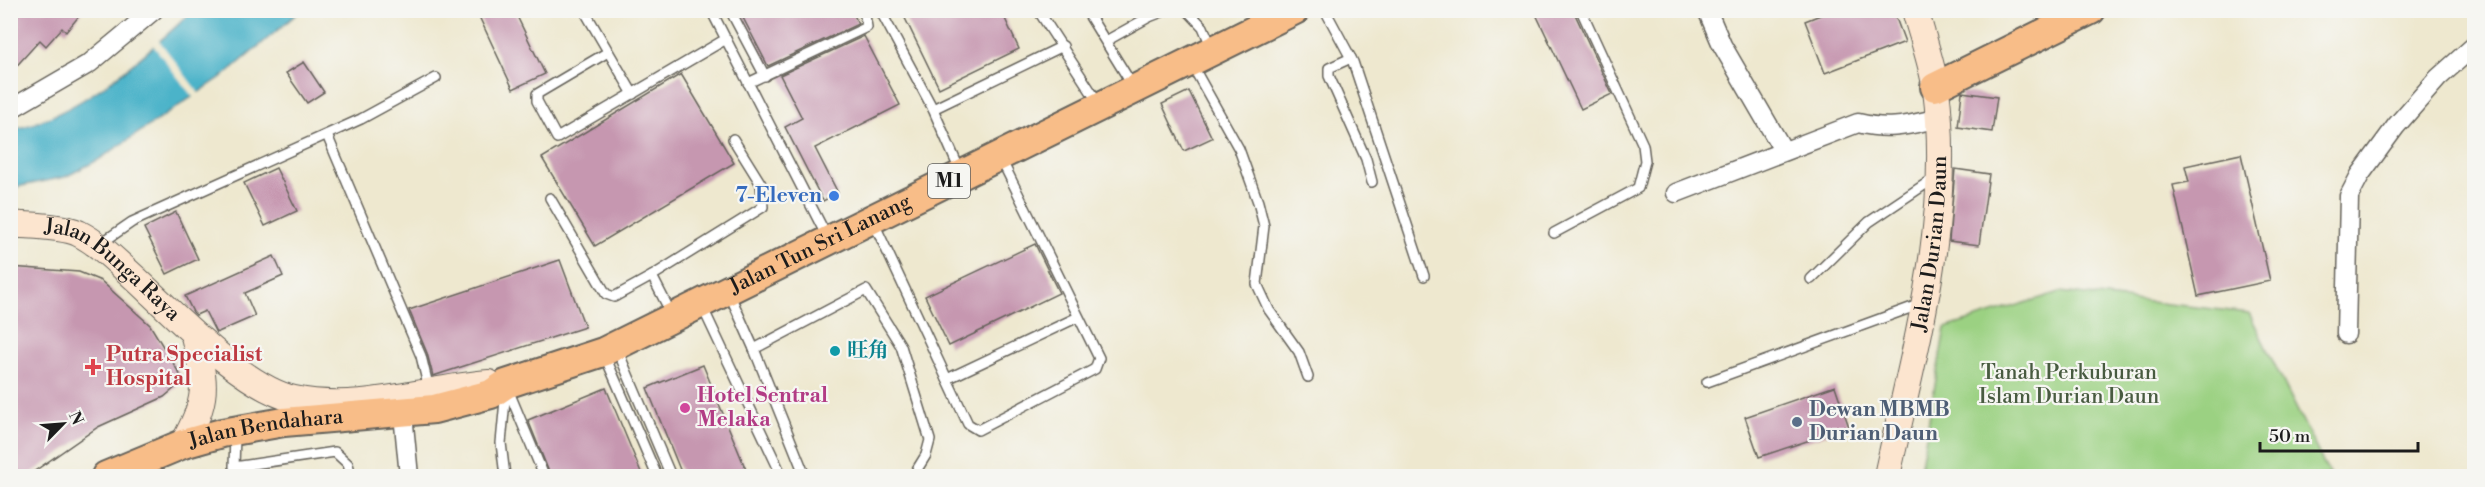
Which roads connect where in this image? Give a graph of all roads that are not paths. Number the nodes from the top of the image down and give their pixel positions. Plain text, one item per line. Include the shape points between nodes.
1 (154, 10) edge
2 (584, 10) edge
3 (711, 10) edge
4 (730, 10) edge
5 (864, 10) edge
6 (880, 10) edge
7 (1038, 10) edge
8 (1086, 10) edge
9 (1167, 10) edge
10 (1187, 10) edge
11 (1295, 10) edge
12 (1325, 10) edge
13 (1581, 10) edge
14 (1707, 10) edge
15 (1915, 10) edge
16 (2091, 10) edge
17 (1148, 14) edge
18 (726, 39) junction
19 (1106, 41) junction
20 (1063, 46) junction
21 (2475, 46) edge
22 (608, 52) junction
23 (1202, 57) junction
24 (1351, 58) junction
25 (765, 76) junction
26 (436, 78) dead end
27 (748, 83) junction
28 (1935, 87) junction
29 (1135, 90) junction
30 (633, 94) junction
31 (10, 106) edge
32 (1101, 107) junction
33 (933, 109) junction
34 (1939, 118) junction
35 (327, 135) junction
36 (733, 139) dead end
37 (1783, 150) junction
38 (1000, 156) junction
39 (1940, 174) junction
40 (962, 175) junction
41 (1372, 182) dead end
42 (1676, 193) dead end
43 (550, 198) dead end
44 (871, 218) junction
45 (10, 224) edge
46 (1554, 233) dead end
47 (828, 239) junction
48 (98, 245) junction
49 (652, 276) junction
50 (1424, 276) dead end
51 (1811, 279) dead end
52 (728, 291) junction
53 (1924, 303) junction
54 (701, 304) junction
55 (1078, 317) junction
56 (673, 318) junction
57 (2346, 334) dead end
58 (194, 336) junction
59 (609, 349) junction
60 (754, 349) junction
61 (1308, 377) dead end
62 (946, 379) junction
63 (1707, 382) dead end
64 (506, 384) junction
65 (432, 401) junction
66 (402, 406) junction
67 (235, 430) junction
68 (183, 444) junction
69 (234, 472) edge
70 (106, 477) edge
71 (351, 477) edge
72 (409, 477) edge
73 (505, 477) edge
74 (544, 477) edge
75 (657, 477) edge
76 (671, 477) edge
77 (782, 477) edge
78 (805, 477) edge
79 (913, 477) edge
80 (1887, 477) edge

1 - 31 street via 90,63
2 - 22 lane
3 - 18 lane
4 - 25 lane
5 - 25 lane via 867,27
6 - 33 lane
7 - 20 lane
8 - 19 lane
9 - 17 lane
10 - 23 lane via 1203,27
11 - 23 main road, Jalan Tun Sri Lanang / M1
12 - 24 lane
13 - 46 lane via 1643,146 1645,161 1638,188
14 - 37 street via 1722,45
15 - 28 street, Jalan Durian Daun
16 - 28 main road
17 - 19 lane
18 - 27 lane
18 - 30 lane
19 - 29 lane
20 - 32 lane
20 - 33 lane
21 - 57 street via 2438,78 2396,126 2349,196
22 - 30 lane
22 - 30 lane via 537,94 557,138
23 - 29 main road, Jalan Tun Sri Lanang / M1
23 - 61 lane via 1239,149 1264,226 1257,284 1269,310 1299,352
24 - 41 lane via 1329,68 1329,76 1366,159
24 - 50 lane
25 - 27 lane
26 - 35 lane
27 - 47 lane
28 - 34 street, Jalan Durian Daun
29 - 32 main road, Jalan Tun Sri Lanang / M1
32 - 38 main road, Jalan Tun Sri Lanang / M1
33 - 40 lane
34 - 37 street via 1880,129 1858,123
34 - 39 street, Jalan Durian Daun
35 - 48 lane via 132,222
35 - 65 lane via 421,356
36 - 49 lane via 761,184 763,207
37 - 42 street
38 - 40 main road, Jalan Tun Sri Lanang / M1
38 - 55 lane
39 - 51 lane via 1869,222
39 - 53 street, Jalan Durian Daun
40 - 44 main road, Jalan Tun Sri Lanang / M1
43 - 49 lane via 606,294 614,297
44 - 47 main road, Jalan Tun Sri Lanang / M1
44 - 62 lane
45 - 48 street, Jalan Bunga Raya via 76,232
47 - 52 main road, Jalan Tun Sri Lanang / M1
48 - 58 street, Jalan Bunga Raya
49 - 56 lane
52 - 54 main road, Jalan Tun Sri Lanang / M1
52 - 60 lane
53 - 63 lane
53 - 80 street, Jalan Durian Daun
54 - 56 main road, Jalan Tun Sri Lanang / M1
54 - 77 lane
55 - 62 lane
55 - 62 lane via 1099,358 1095,369 978,430 968,424
56 - 59 main road, Jalan Tun Sri Lanang / M1
58 - 66 street, Jalan Bunga Raya via 250,377 294,399
58 - 68 street via 204,378 204,399
59 - 64 main road, Jalan Tun Sri Lanang / M1
59 - 75 lane
59 - 76 lane
60 - 78 lane
60 - 79 lane via 866,290 901,346 930,440
64 - 65 main road, Jalan Tun Sri Lanang / M1 via 491,394
64 - 73 lane via 501,443
64 - 74 lane
65 - 66 main road, Jalan Bendahara
66 - 67 main road, Jalan Bendahara
66 - 72 street
67 - 68 main road, Jalan Bendahara
67 - 69 lane
68 - 70 main road, Jalan Bendahara
69 - 71 lane via 335,452 348,464

